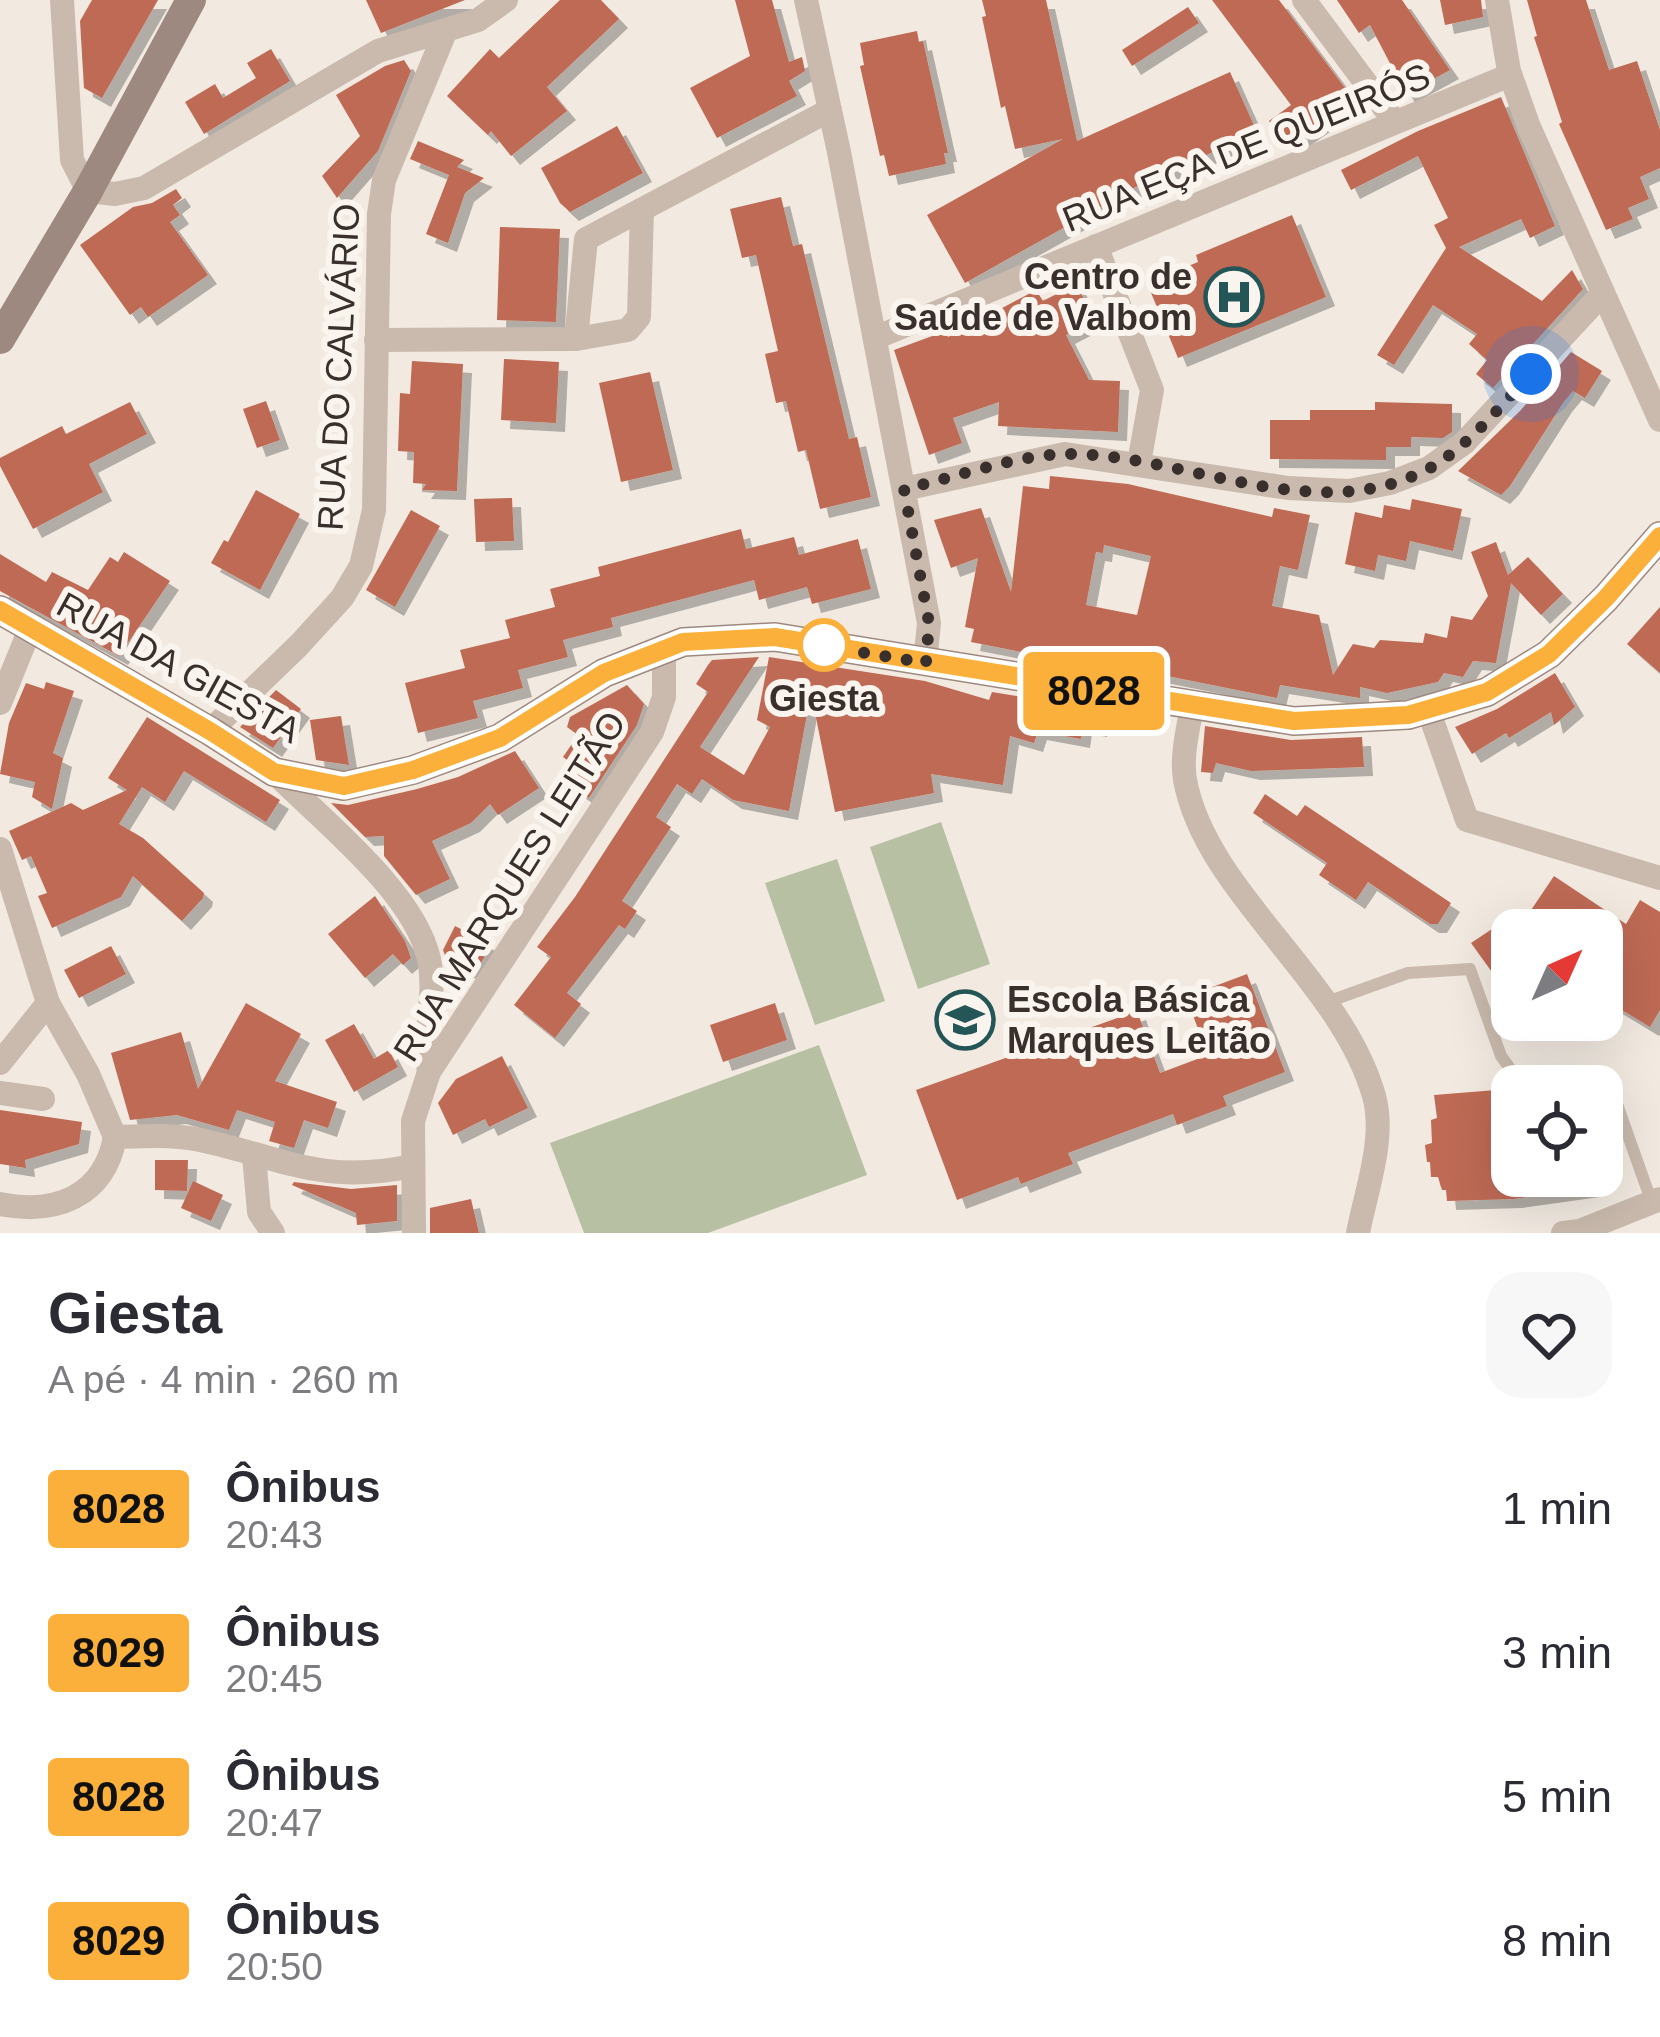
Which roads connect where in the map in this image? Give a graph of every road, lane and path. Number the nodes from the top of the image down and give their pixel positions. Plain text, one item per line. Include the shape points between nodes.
1 (62, 0) edge
2 (191, 0) edge
3 (506, 0) edge
4 (806, 0) edge
5 (1304, 0) edge
6 (1497, 0) edge
7 (446, 30) junction
8 (1510, 75) junction
9 (830, 110) junction
10 (1395, 122) junction
11 (88, 191) junction
12 (642, 210) junction
13 (1096, 246) junction
14 (1603, 293) junction
15 (875, 338) junction
16 (0, 339) edge
17 (577, 339) junction
18 (376, 340) junction
19 (1660, 420) edge
20 (1138, 463) junction
21 (904, 489) junction
22 (1660, 536) edge
23 (0, 610) edge
24 (30, 629) junction
25 (664, 650) junction
26 (926, 663) junction
27 (0, 703) edge
28 (1192, 706) junction
29 (1428, 709) junction
30 (210, 731) junction
31 (274, 772) junction
32 (0, 849) edge
33 (1660, 878) edge
34 (1327, 1002) junction
35 (48, 1003) junction
36 (0, 1063) edge
37 (1508, 1065) edge
38 (429, 1072) junction
39 (0, 1093) edge
40 (43, 1099) dead end
41 (1623, 1120) edge
42 (115, 1137) junction
43 (254, 1156) junction
44 (413, 1166) junction
45 (1656, 1201) edge
46 (0, 1204) edge
47 (273, 1233) edge
48 (414, 1233) edge
49 (1358, 1233) edge
50 (1563, 1233) edge

1 - 11 street via 72,160
2 - 11 street
3 - 7 street
4 - 9 street
5 - 10 street
6 - 8 street
7 - 11 street via 378,51 144,188
7 - 18 street, RUA DO CALVÁRIO via 384,180
8 - 10 street, RUA EÇA DE QUEIRÓS
8 - 14 street
9 - 12 street
9 - 15 street
10 - 13 street, RUA EÇA DE QUEIRÓS
11 - 16 street
12 - 17 street via 586,239
12 - 17 street via 638,316 628,330
13 - 15 street, RUA EÇA DE QUEIRÓS
13 - 20 street via 1152,390
14 - 19 street
14 - 20 street via 1464,443 1390,483 1288,488
15 - 21 street
17 - 18 street
18 - 30 street, RUA DO CALVÁRIO via 374,510 362,566 342,598
20 - 21 street via 1064,454
21 - 26 street via 929,623
22 - 29 street, RUA DA GIESTA via 1549,654 1487,692
23 - 24 street, RUA DA GIESTA
24 - 27 street
24 - 30 street, RUA DA GIESTA
25 - 26 street, RUA DA GIESTA via 775,637
25 - 31 street, RUA DA GIESTA via 604,673 500,738 413,770 344,786
25 - 38 street, RUA MARQUES LEITÃO via 664,698 652,732
26 - 28 street, RUA DA GIESTA
28 - 29 street, RUA DA GIESTA via 1294,721
28 - 34 street via 1184,776 1193,808 1217,857
29 - 33 street via 1468,820
30 - 31 street, RUA DA GIESTA
31 - 38 street via 364,861 422,934 430,964
32 - 35 street
34 - 37 lane via 1408,973 1470,969
34 - 49 street via 1375,1097 1378,1134
35 - 36 street
35 - 42 street
38 - 44 street, RUA MARQUES LEITÃO via 413,1121
39 - 40 street
41 - 45 lane
42 - 43 street via 199,1139
42 - 46 street via 92,1186 63,1204
43 - 44 street via 329,1174
43 - 47 street via 259,1212
44 - 48 street, RUA MARQUES LEITÃO
45 - 50 street

